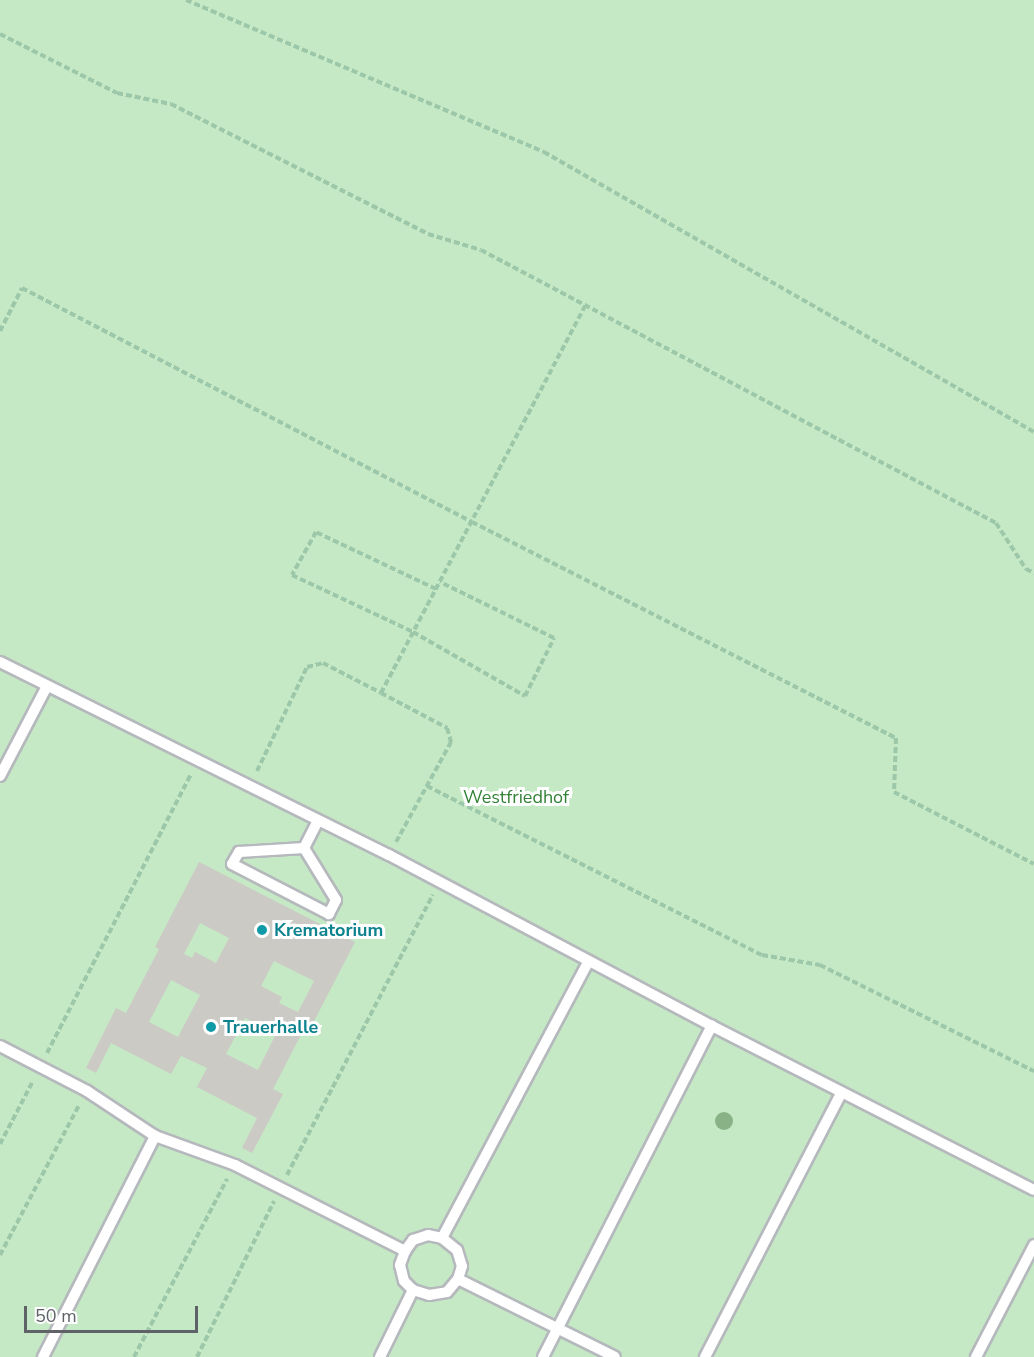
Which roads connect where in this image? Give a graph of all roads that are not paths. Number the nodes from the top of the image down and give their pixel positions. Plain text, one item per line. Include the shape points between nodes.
1 (0, 662) edge
2 (47, 686) junction
3 (0, 776) edge
4 (318, 820) junction
5 (304, 848) junction
6 (588, 962) junction
7 (712, 1026) junction
8 (0, 1046) edge
9 (841, 1093) junction
10 (155, 1136) junction
11 (1034, 1190) edge
12 (442, 1238) junction
13 (1034, 1245) edge
14 (405, 1251) junction
15 (458, 1279) junction
16 (413, 1290) junction
17 (557, 1327) junction
18 (42, 1357) edge
19 (380, 1357) edge
20 (543, 1357) edge
21 (615, 1357) edge
22 (705, 1357) edge
23 (976, 1357) edge

1 - 2 lane
2 - 3 lane
2 - 4 lane
4 - 5 lane
4 - 6 lane
5 - 5 lane via 239,852 232,864 329,914 336,900
6 - 7 lane
6 - 12 lane
7 - 9 lane
7 - 17 lane
8 - 10 lane via 87,1090
9 - 11 lane
9 - 22 lane
10 - 14 lane via 235,1165
10 - 18 lane
12 - 14 lane via 428,1235 413,1240
12 - 15 lane via 457,1250 462,1266
13 - 23 lane
14 - 16 lane via 400,1265 404,1281
15 - 16 lane via 447,1292 429,1295
15 - 17 lane
16 - 19 lane
17 - 20 lane
17 - 21 lane

